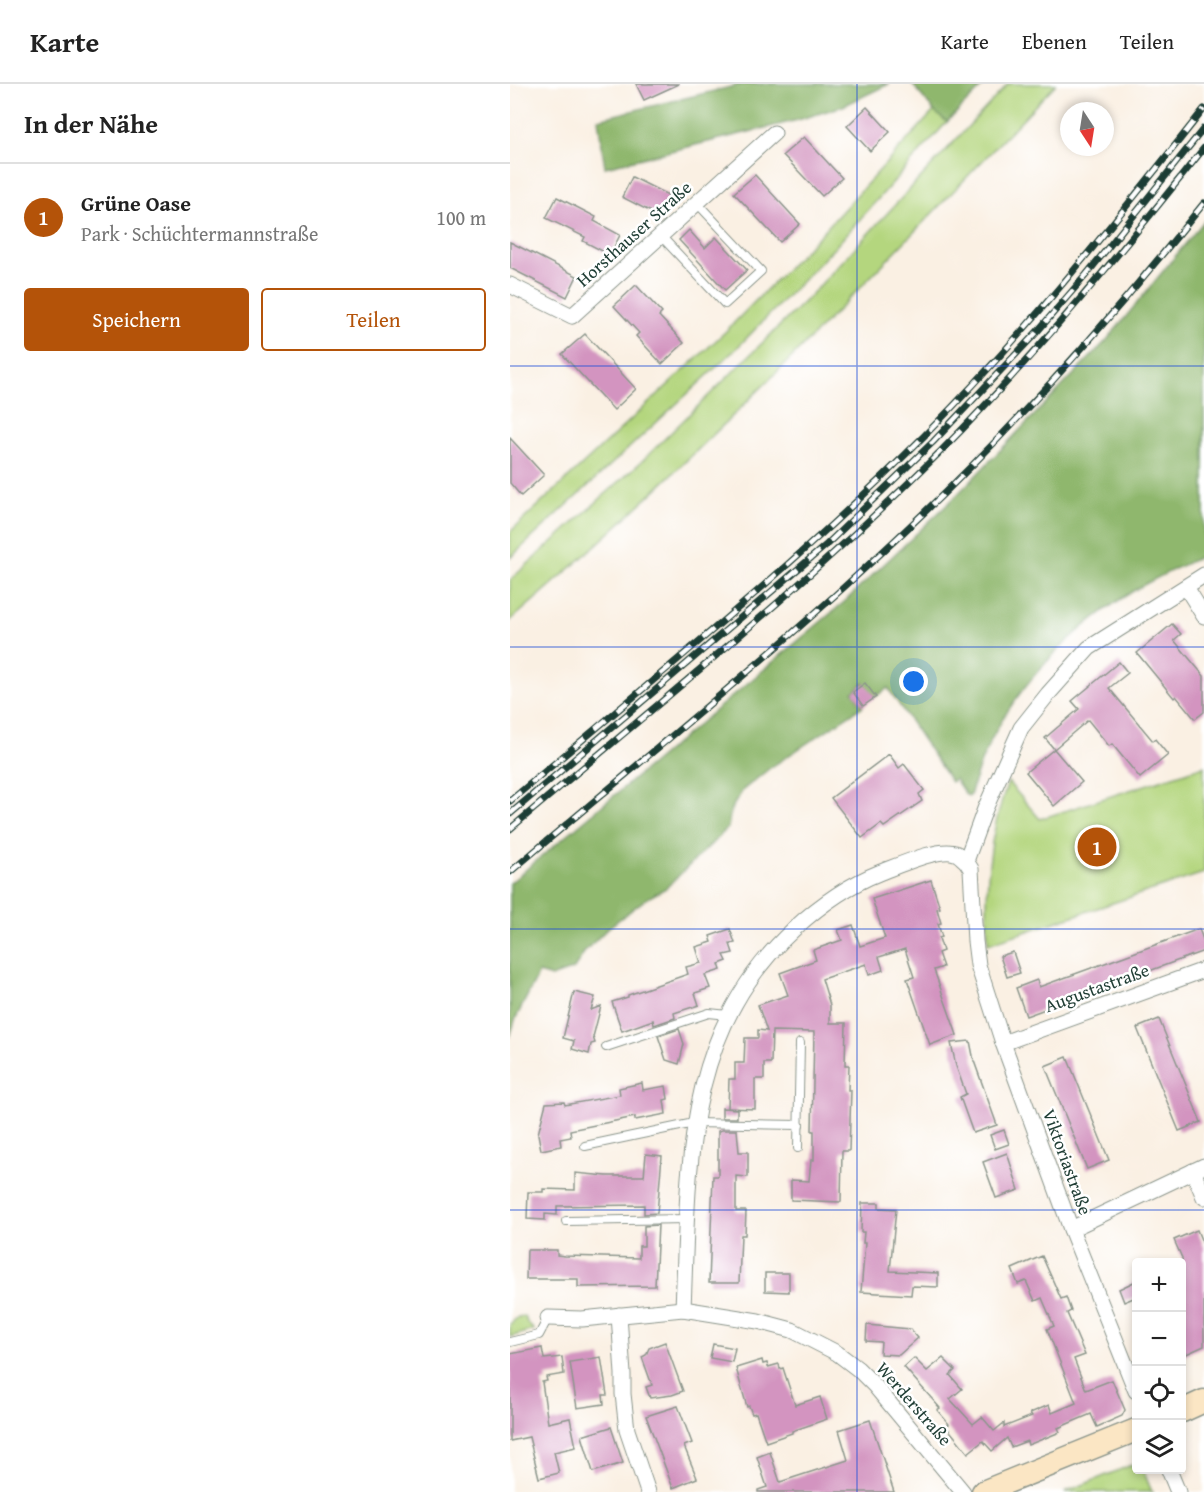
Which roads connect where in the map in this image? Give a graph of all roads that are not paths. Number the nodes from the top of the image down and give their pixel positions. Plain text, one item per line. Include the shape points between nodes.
1 (774, 133) dead end
2 (697, 203) junction
3 (661, 236) junction
4 (510, 285) edge
5 (1204, 575) edge
6 (1186, 587) junction
7 (1204, 616) edge
8 (966, 861) junction
9 (1204, 970) edge
10 (728, 1015) junction
11 (800, 1043) dead end
12 (1003, 1043) junction
13 (606, 1047) dead end
14 (694, 1123) junction
15 (799, 1125) junction
16 (585, 1146) dead end
17 (798, 1148) dead end
18 (1198, 1168) edge
19 (1204, 1197) edge
20 (687, 1219) junction
21 (566, 1221) dead end
22 (1071, 1229) junction
23 (683, 1309) junction
24 (619, 1315) junction
25 (548, 1318) joint
26 (510, 1342) edge
27 (1132, 1379) edge
28 (1204, 1401) edge
29 (1186, 1408) edge
30 (1132, 1432) edge
31 (1171, 1474) edge
32 (648, 1492) edge
33 (963, 1492) edge
34 (983, 1492) edge
35 (1178, 1492) edge

1 - 2 street, Horsthauser Straße
2 - 3 street, Horsthauser Straße
2 - 3 lane via 761,271 725,304
3 - 4 street, Horsthauser Straße via 572,316
5 - 6 street
6 - 7 street
6 - 8 street via 1089,648 1047,694 1021,728
8 - 10 street via 955,853 915,859 837,894 766,958
8 - 12 street, Viktoriastraße via 971,868 978,965
9 - 12 street, Augustastraße
10 - 13 lane via 709,1013
10 - 14 street via 707,1066
11 - 15 lane
12 - 22 street, Viktoriastraße
14 - 15 lane
14 - 16 lane
14 - 20 street
15 - 17 lane
18 - 19 street
18 - 22 street
20 - 21 lane
20 - 23 street
22 - 27 street, Viktoriastraße
23 - 24 street, Werderstraße
23 - 33 street, Werderstraße via 792,1330 837,1353 875,1386
24 - 25 street, Werderstraße
24 - 32 street via 627,1430
25 - 26 lane via 539,1335
28 - 29 street
30 - 34 street
31 - 35 street

